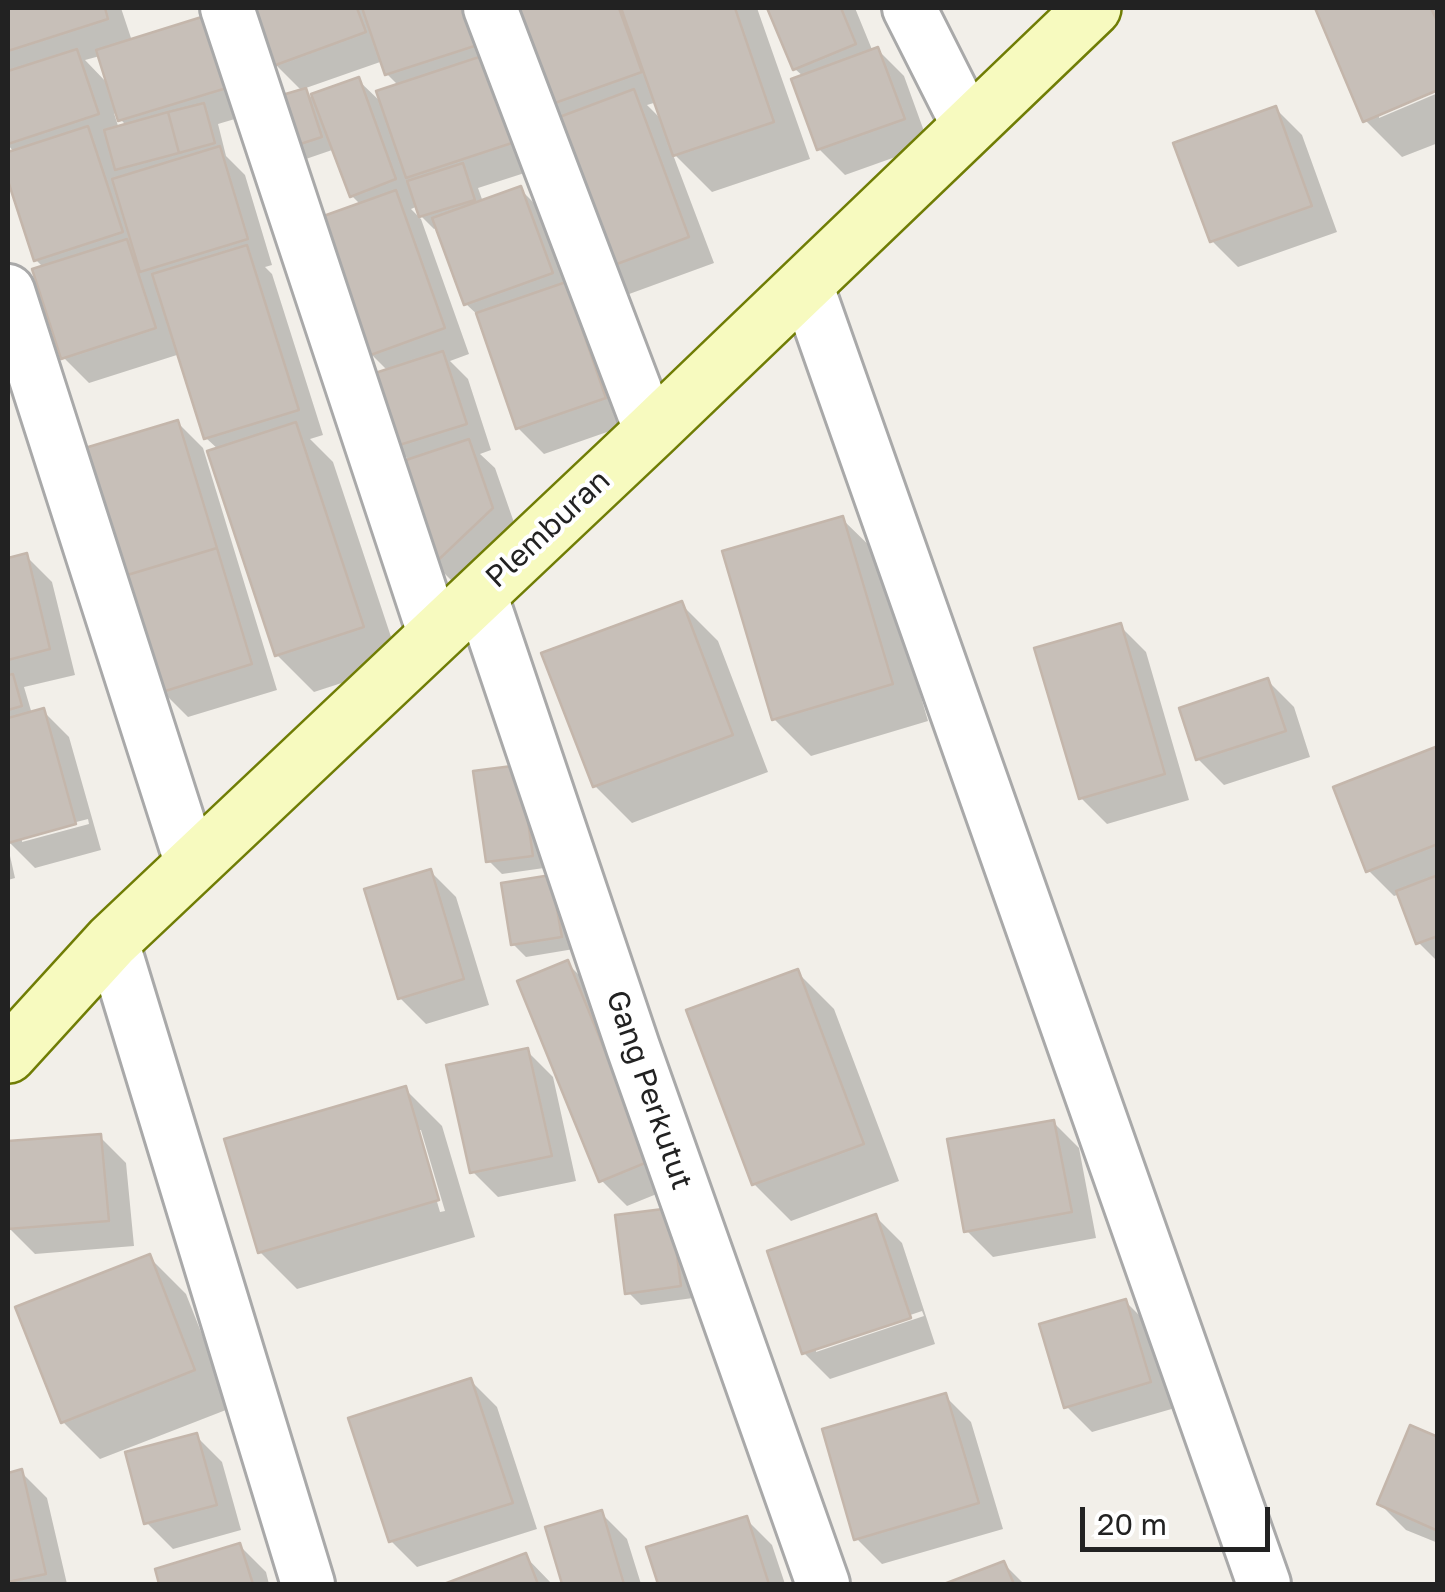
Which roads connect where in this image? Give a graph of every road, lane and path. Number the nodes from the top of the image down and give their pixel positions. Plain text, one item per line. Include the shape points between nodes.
1 (227, 8) edge
2 (490, 8) edge
3 (909, 8) edge
4 (1093, 8) edge
5 (968, 127) junction
6 (806, 284) junction
7 (8, 291) edge
8 (651, 432) junction
9 (480, 593) junction
10 (436, 636) junction
11 (192, 865) junction
12 (112, 942) junction
13 (8, 1055) edge
14 (308, 1584) edge
15 (823, 1584) edge
16 (1264, 1584) edge

1 - 10 street
2 - 8 street
3 - 5 street
4 - 5 street, Plemburan
5 - 6 street, Plemburan
6 - 8 street, Plemburan
6 - 16 street
7 - 11 street
8 - 9 street, Plemburan
9 - 10 street, Plemburan
9 - 15 street, Gang Perkutut
10 - 11 street, Plemburan
11 - 12 street, Plemburan
12 - 13 street, Plemburan
12 - 14 street

